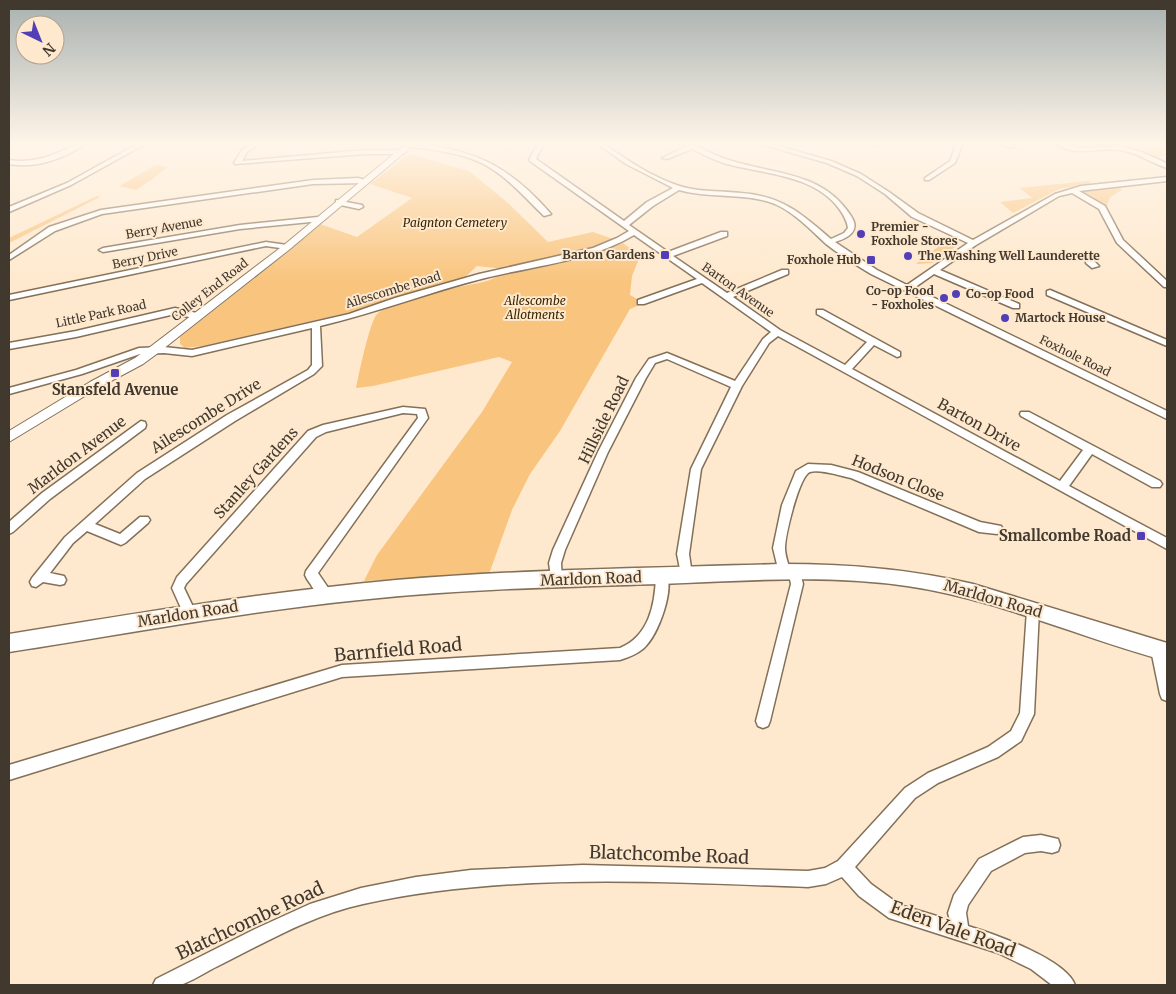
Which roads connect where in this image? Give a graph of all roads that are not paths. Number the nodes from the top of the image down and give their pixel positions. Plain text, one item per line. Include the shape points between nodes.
1 (57, 189) edge
2 (261, 189) edge
3 (356, 189) edge
4 (519, 189) edge
5 (575, 189) edge
6 (676, 189) edge
7 (687, 189) edge
8 (822, 189) edge
9 (882, 189) edge
10 (1077, 189) edge
11 (1073, 190) junction
12 (340, 202) junction
13 (9, 210) edge
14 (353, 213) dead end
15 (547, 214) dead end
16 (318, 219) junction
17 (625, 224) junction
18 (635, 231) junction
19 (724, 234) dead end
20 (829, 242) junction
21 (973, 243) junction
22 (286, 247) junction
23 (103, 250) dead end
24 (668, 255) junction
25 (9, 258) edge
26 (933, 270) junction
27 (785, 272) dead end
28 (703, 280) junction
29 (1167, 285) edge
30 (907, 289) junction
31 (1050, 293) dead end
32 (726, 297) junction
33 (9, 298) edge
34 (641, 302) dead end
35 (1016, 306) dead end
36 (820, 312) dead end
37 (198, 316) junction
38 (316, 325) junction
39 (777, 332) junction
40 (874, 341) junction
41 (1167, 343) edge
42 (9, 346) edge
43 (154, 350) junction
44 (897, 354) dead end
45 (846, 369) junction
46 (737, 386) junction
47 (9, 391) edge
48 (1025, 414) dead end
49 (1167, 415) edge
50 (141, 425) dead end
51 (9, 437) edge
52 (1090, 449) junction
53 (1156, 484) dead end
54 (1062, 486) junction
55 (144, 520) dead end
56 (85, 526) junction
57 (9, 528) edge
58 (997, 529) dead end
59 (1167, 544) edge
60 (789, 573) junction
61 (686, 575) junction
62 (662, 576) junction
63 (60, 580) dead end
64 (556, 580) junction
65 (327, 595) junction
66 (1033, 610) junction
67 (190, 613) junction
68 (9, 643) edge
69 (1163, 651) edge
70 (1167, 694) edge
71 (763, 721) dead end
72 (9, 773) edge
73 (1052, 845) dead end
74 (844, 867) junction
75 (960, 932) junction
76 (162, 985) edge
77 (1066, 985) edge

1 - 13 street
2 - 25 street via 102,212 52,229
3 - 12 street, Colley End Road
4 - 15 street
5 - 17 street, Barton Avenue
6 - 17 street
7 - 20 street, Foxhole Road via 742,194 774,202 800,214
8 - 20 street via 839,201 852,223 850,232
9 - 21 street via 915,215
10 - 11 street
11 - 21 street via 1051,198
11 - 29 street via 1102,208 1120,241
12 - 14 street via 362,205
12 - 16 street, Colley End Road
16 - 22 street, Colley End Road
16 - 23 street, Berry Avenue via 240,226
17 - 18 street, Barton Avenue
18 - 24 street, Barton Avenue
18 - 38 street, Ailescombe Road via 595,250 482,276
19 - 24 street
20 - 30 street, Foxhole Road via 857,262
21 - 26 street
22 - 33 street, Berry Drive via 266,244
22 - 37 street, Colley End Road
24 - 28 street, Barton Avenue
26 - 30 street
26 - 35 street
27 - 32 street
28 - 32 street, Barton Avenue
28 - 34 street
30 - 49 street, Foxhole Road
31 - 41 street
32 - 39 street, Barton Avenue
36 - 40 street
37 - 42 street, Little Park Road via 175,311
37 - 43 street, Colley End Road
38 - 43 street, Ailescombe Road via 192,353
38 - 56 street, Ailescombe Drive via 317,366 311,372 141,476
39 - 45 street, Barton Drive
39 - 46 street, Barton Avenue via 766,342
40 - 44 street
40 - 45 street
43 - 47 street via 126,354 79,372
43 - 51 street, Colley End Road
45 - 54 street, Barton Drive
46 - 61 street, Barton Avenue via 693,477 683,554
46 - 64 street, Hillside Road via 667,356 652,361 603,452 559,550 555,563
48 - 52 street
50 - 57 street, Marldon Avenue
52 - 53 street
52 - 54 street
54 - 59 street, Barton Drive
55 - 56 street via 121,540
56 - 63 street, Ailescombe Drive via 69,540 38,579
58 - 60 street, Hodson Close via 979,527 854,475 808,468 800,474 788,505 779,548
60 - 61 main road, Marldon Road
60 - 66 main road, Marldon Road via 849,572 907,578 969,590
60 - 71 street, Hodson Close via 796,584
61 - 62 main road, Marldon Road
62 - 64 main road, Marldon Road
62 - 72 street, Barnfield Road via 662,597 653,623 638,646 630,651 342,671
64 - 65 main road, Marldon Road
65 - 67 main road, Marldon Road
65 - 67 street, Stanley Gardens via 311,575 312,571 423,418 421,411 403,410 312,434 181,581 178,588
66 - 69 main road, Marldon Road
66 - 74 street, Blatchcombe Road via 1027,714 1016,736 993,752 933,778 910,793
67 - 68 main road, Marldon Road
69 - 70 street
73 - 75 street via 1023,845 985,865 960,901
74 - 75 street, Eden Vale Road via 865,890 895,912
74 - 76 street, Blatchcombe Road via 826,876 808,879 569,872 463,880 370,894 312,912
75 - 77 street, Eden Vale Road via 1023,954

